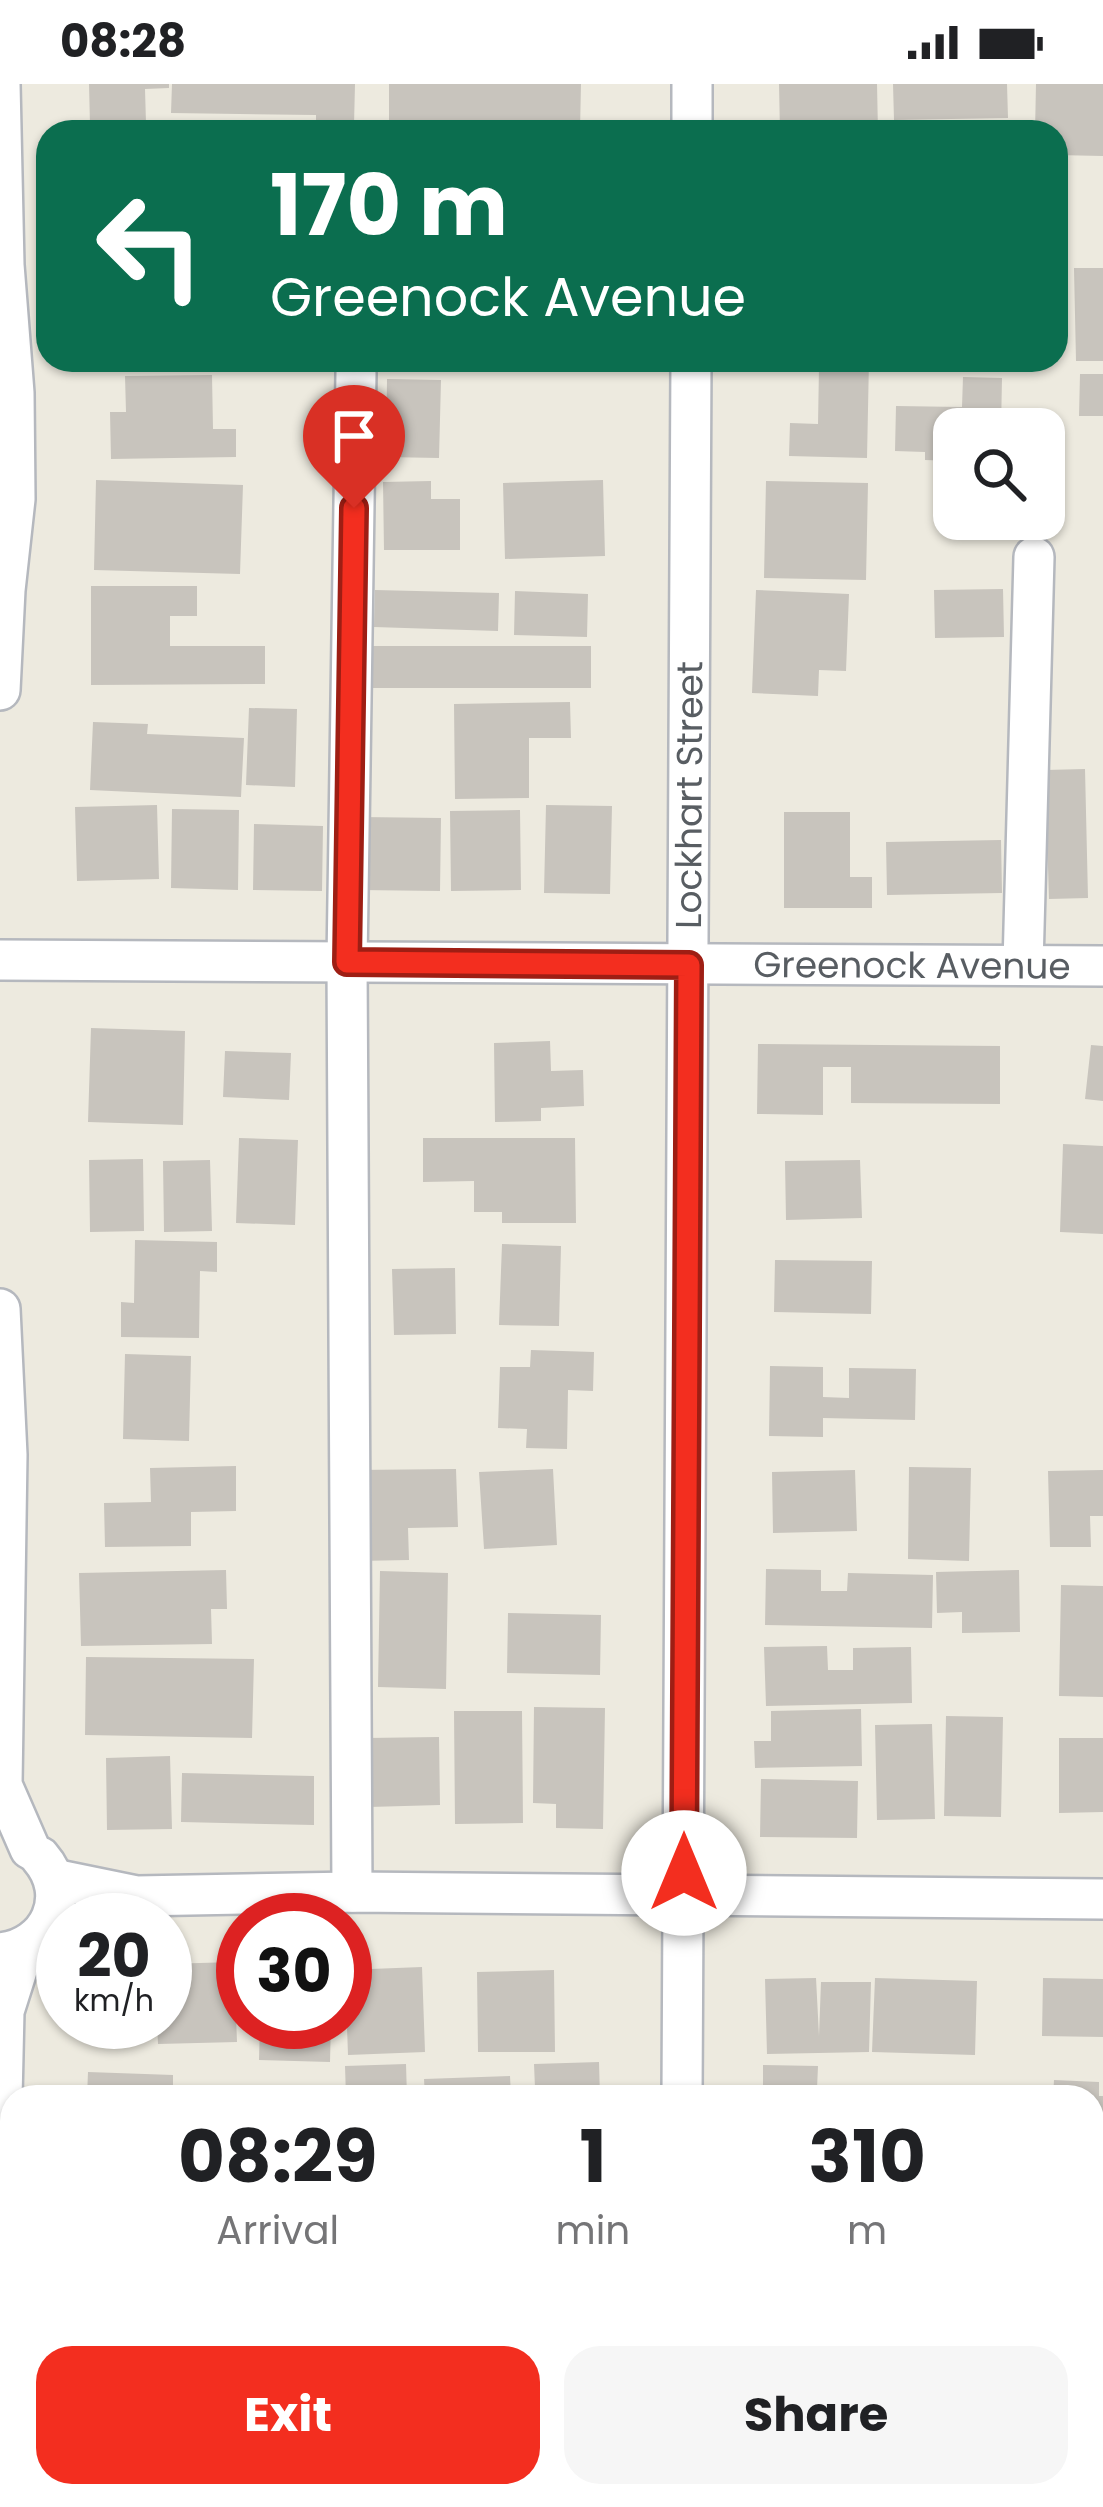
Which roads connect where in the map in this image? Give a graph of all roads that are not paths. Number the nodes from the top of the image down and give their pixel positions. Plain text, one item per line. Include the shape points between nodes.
1 (0, 84) edge
2 (692, 84) edge
3 (692, 120) edge
4 (691, 372) edge
5 (356, 373) dead end
6 (1034, 557) dead end
7 (0, 690) edge
8 (0, 960) edge
9 (347, 962) junction
10 (689, 965) junction
11 (1023, 965) junction
12 (1103, 966) edge
13 (0, 1309) edge
14 (1, 1787) edge
15 (28, 1856) edge
16 (352, 1892) junction
17 (129, 1893) edge
18 (192, 1895) edge
19 (684, 1898) junction
20 (1103, 1899) edge
21 (25, 1940) edge
22 (2, 2007) edge
23 (1, 2085) edge
24 (682, 2085) edge

1 - 7 street via 15,457
2 - 3 street
4 - 10 street, Lockhart Street
5 - 9 street
6 - 11 street
8 - 9 street, Greenock Avenue
9 - 10 street, Greenock Avenue
9 - 16 street
10 - 11 street, Greenock Avenue
10 - 19 street, Lockhart Street
11 - 12 street, Greenock Avenue
13 - 14 street via 7,1455
14 - 15 street
15 - 17 street
15 - 21 street via 56,1902
16 - 18 street
16 - 19 street
19 - 20 street
19 - 24 street, Lockhart Street
21 - 22 street
22 - 23 street

